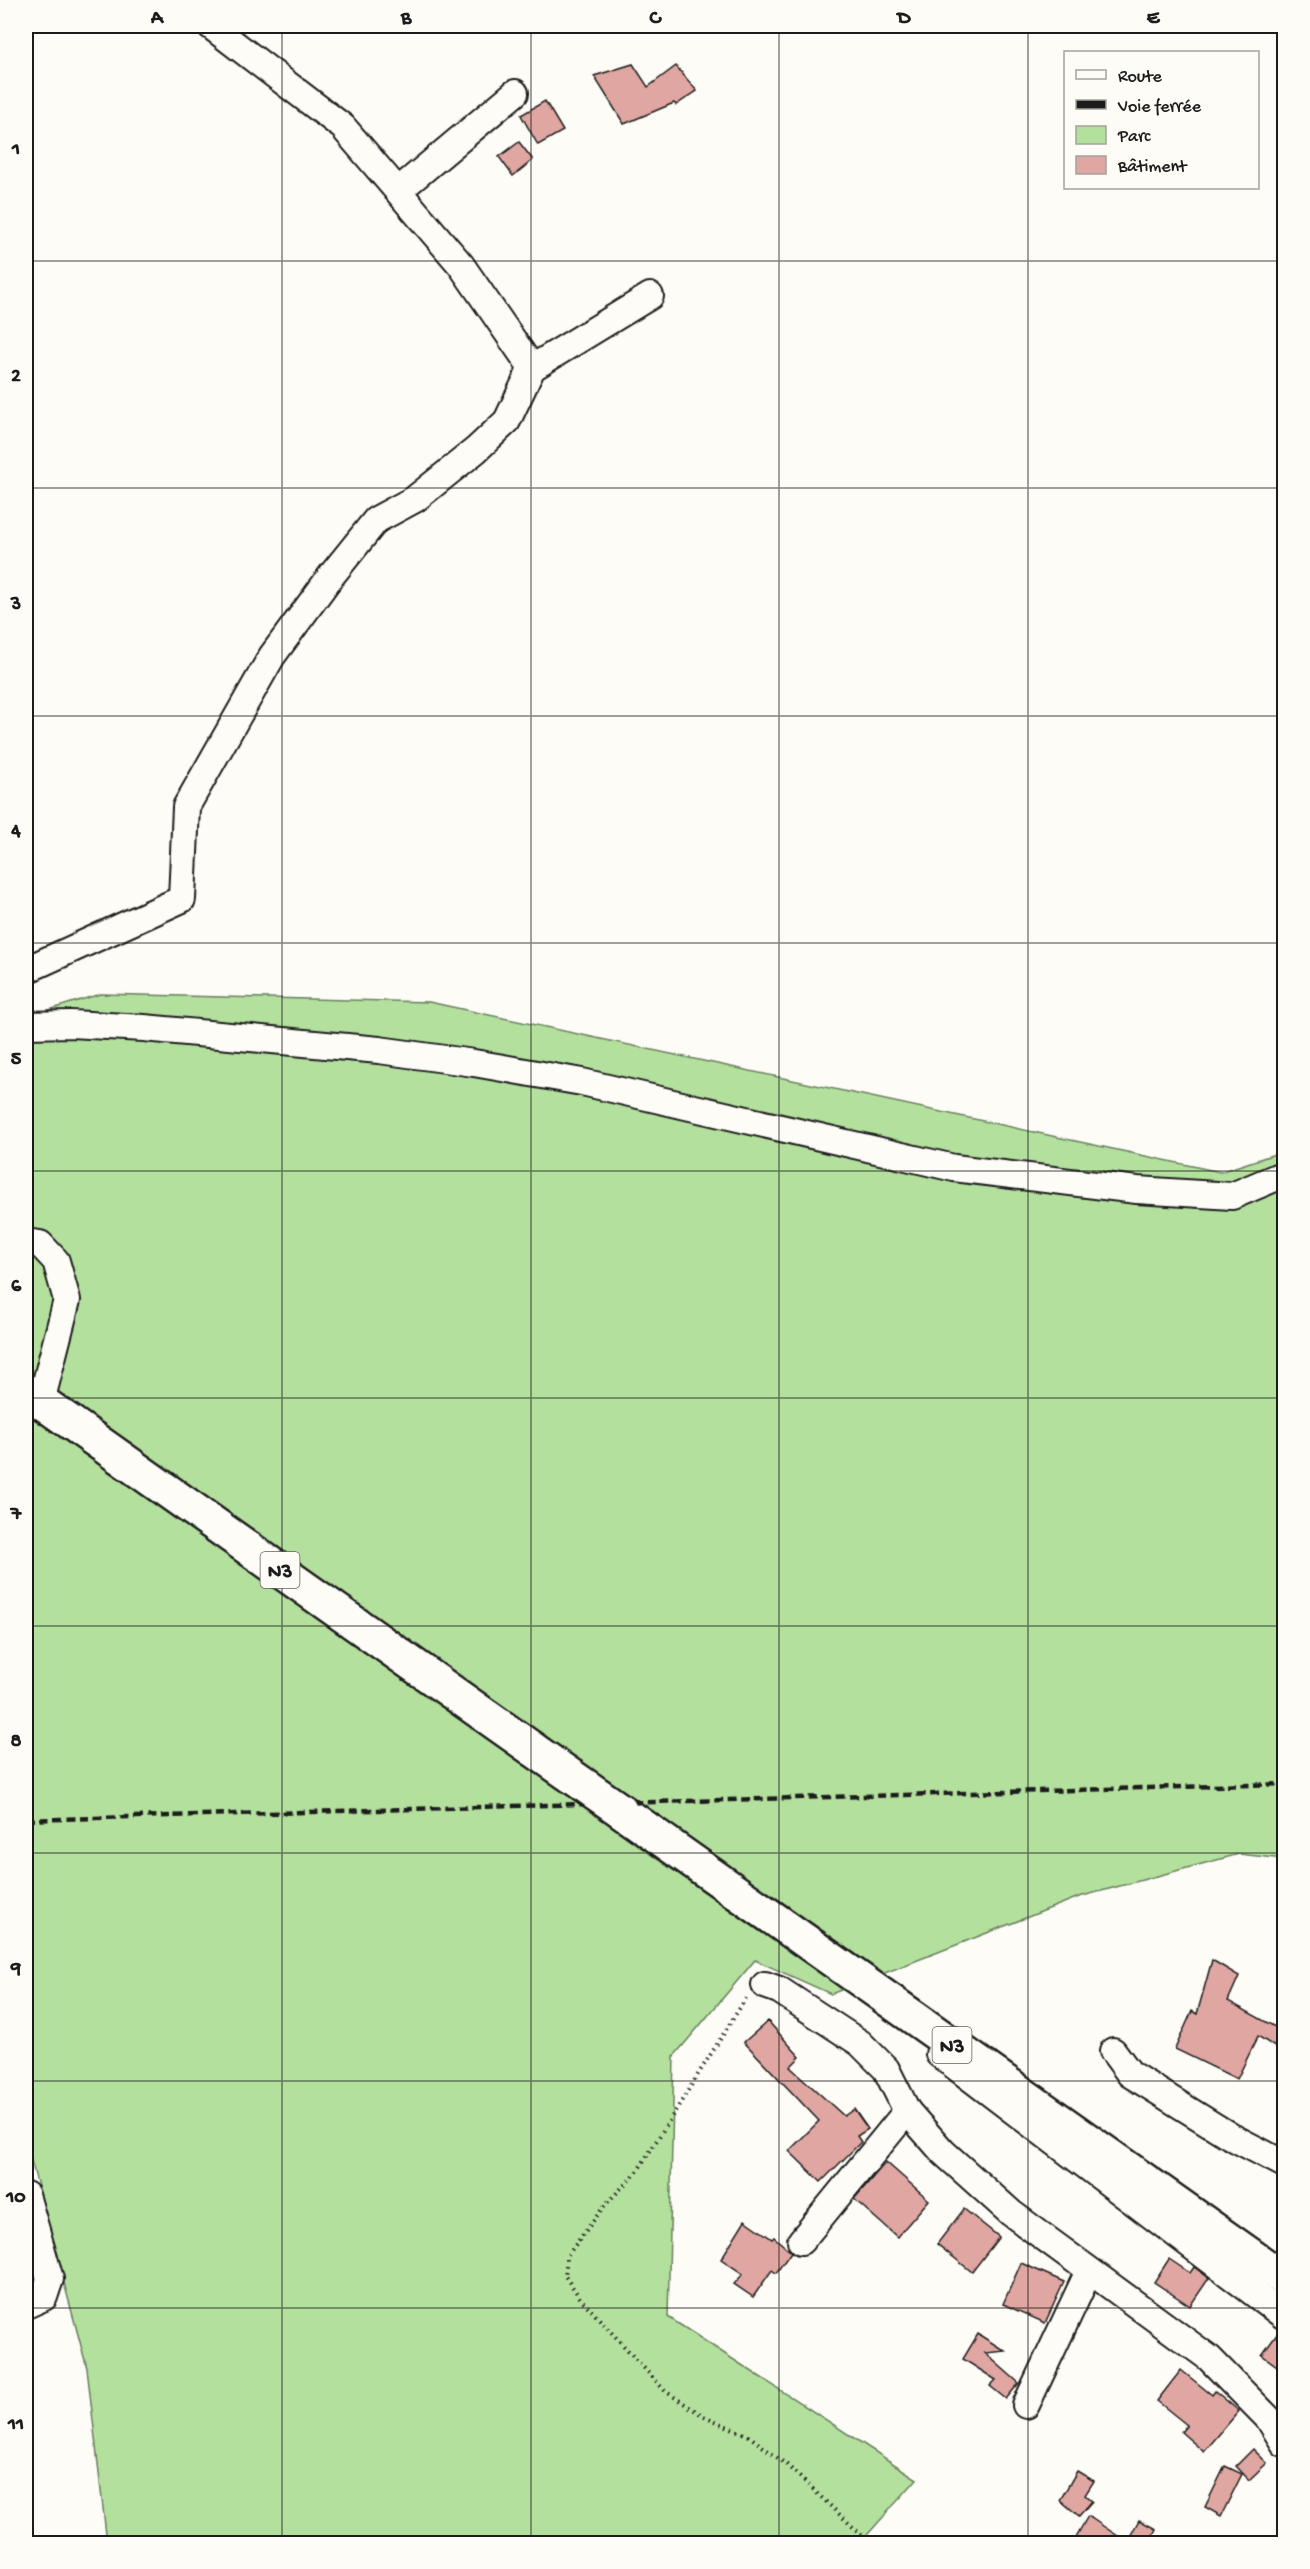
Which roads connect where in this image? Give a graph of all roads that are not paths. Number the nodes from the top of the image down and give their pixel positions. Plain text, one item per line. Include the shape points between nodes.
1 (211, 26) edge
2 (515, 93) dead end
3 (398, 191) junction
4 (650, 296) dead end
5 (532, 368) junction
6 (26, 970) edge
7 (26, 1025) edge
8 (1284, 1174) edge
9 (26, 1242) edge
10 (33, 1396) edge
11 (810, 1946) junction
12 (765, 1984) road end
13 (1113, 2051) dead end
14 (907, 2111) junction
15 (1284, 2164) edge
16 (26, 2195) edge
17 (801, 2241) dead end
18 (1089, 2271) junction
19 (1284, 2279) edge
20 (26, 2305) edge
21 (1284, 2316) edge
22 (1026, 2405) dead end
23 (1284, 2443) edge

1 - 3 street via 343,127
2 - 3 street
3 - 5 street via 461,265
4 - 5 street
5 - 6 street via 507,421 415,499 376,520 272,656 186,807 182,899
7 - 8 street via 144,1028 474,1063 582,1082 954,1168 1068,1182 1232,1196
9 - 10 street via 40,1244 56,1261 67,1300
10 - 11 highway, N3, bridge
11 - 19 highway, N3
11 - 21 street via 880,2009
12 - 14 street via 860,2043 886,2069
13 - 15 street via 1131,2074 1230,2136
14 - 17 street
14 - 18 street via 943,2152 1011,2213
16 - 20 street via 50,2279 44,2297
18 - 22 street
18 - 23 street via 1209,2358 1269,2419

